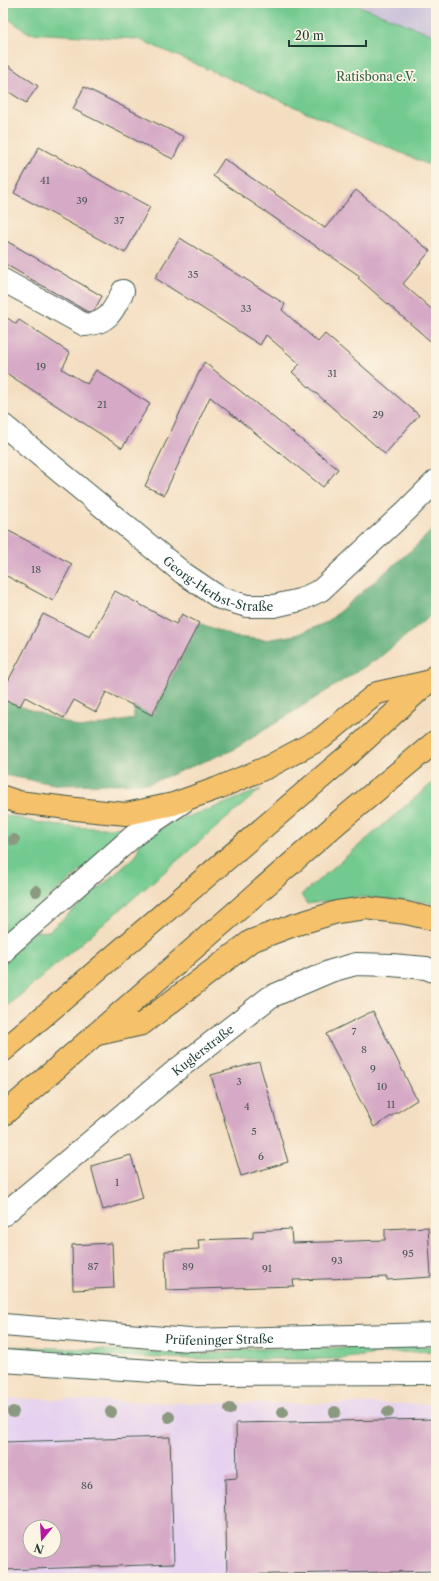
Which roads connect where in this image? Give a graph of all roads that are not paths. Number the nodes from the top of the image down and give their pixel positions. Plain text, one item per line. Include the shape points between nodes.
1 (3, 280) edge
2 (123, 291) dead end
3 (3, 425) edge
4 (436, 481) edge
5 (432, 678) edge
6 (436, 741) edge
7 (3, 797) edge
8 (189, 799) junction
9 (436, 920) edge
10 (3, 953) edge
11 (436, 972) edge
12 (95, 1034) junction
13 (3, 1051) edge
14 (3, 1115) edge
15 (3, 1215) edge
16 (3, 1325) edge
17 (436, 1334) edge
18 (3, 1361) edge
19 (436, 1373) edge

1 - 2 street via 85,325 104,320 112,313
3 - 4 street, Georg-Herbst-Straße via 183,572 220,598 247,606 274,606 300,600 321,590
5 - 8 highway via 377,693 322,738 268,767
5 - 13 highway via 354,749
6 - 12 highway
7 - 8 highway via 18,802 126,814
8 - 10 street via 137,833
9 - 12 highway via 366,908 337,912 294,926 251,941 142,1024
11 - 15 street, Kuglerstraße via 426,968 391,964 356,964 325,973 270,997 174,1072
12 - 14 highway
16 - 17 street, Prüfeninger Straße via 189,1340
18 - 19 street via 198,1374

